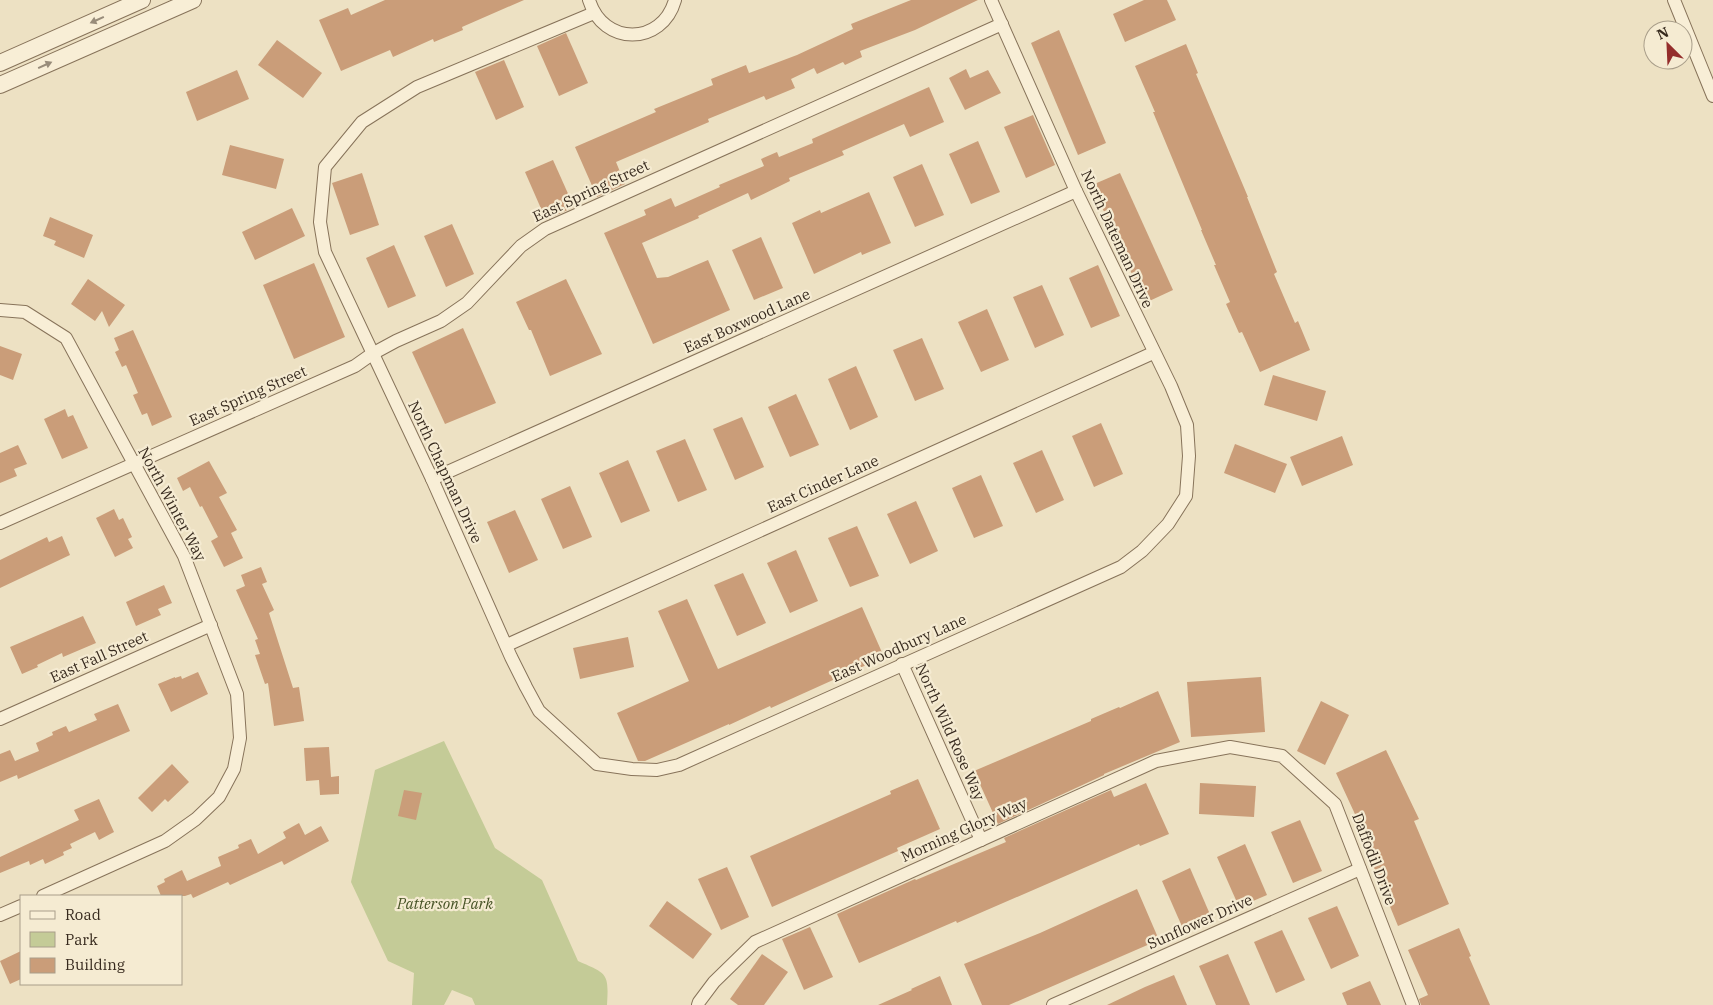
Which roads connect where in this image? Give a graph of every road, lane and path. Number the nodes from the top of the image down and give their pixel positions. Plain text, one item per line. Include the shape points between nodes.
1 (142, 0) edge
2 (192, 0) edge
3 (589, 0) edge
4 (675, 0) edge
5 (992, 0) edge
6 (1674, 0) edge
7 (594, 13) junction
8 (1002, 24) junction
9 (0, 63) edge
10 (0, 85) edge
11 (1713, 96) edge
12 (1076, 191) junction
13 (0, 310) edge
14 (1153, 353) junction
15 (372, 354) junction
16 (133, 465) junction
17 (432, 479) junction
18 (1186, 496) joint
19 (0, 523) edge
20 (211, 625) junction
21 (507, 645) junction
22 (902, 664) junction
23 (0, 719) edge
24 (1269, 754) joint
25 (597, 764) joint
26 (981, 840) junction
27 (1360, 869) junction
28 (45, 895) edge
29 (20, 906) edge
30 (0, 915) edge
31 (698, 1004) edge
32 (1053, 1005) edge
33 (1413, 1005) edge

1 -> 9 street
10 -> 2 street
3 - 7 street
4 - 7 street via 669,15 646,33 616,32
5 - 8 street, North Dateman Drive
6 - 11 street
7 - 15 street, North Chapman Drive via 417,87 362,122 325,167 320,222 325,252
8 - 12 street, North Dateman Drive
8 - 15 street, East Spring Street via 545,228 521,246 466,303 441,321
12 - 14 street, North Dateman Drive
12 - 17 street, East Boxwood Lane
13 - 16 street, North Winter Way via 25,312 66,338
14 - 18 street, North Dateman Drive via 1187,425
14 - 21 street, East Cinder Lane
15 - 16 street, East Spring Street via 355,366
15 - 17 street, North Chapman Drive
16 - 19 street, East Spring Street
16 - 20 street, North Winter Way via 184,556
17 - 21 street, North Chapman Drive
18 - 22 street, East Woodbury Lane via 1168,524 1121,567
20 - 23 street, East Fall Street
20 - 28 street, North Winter Way via 237,694 240,738 234,769 219,797 196,819 165,841
21 - 25 street, North Chapman Drive via 540,711
22 - 25 street, East Woodbury Lane via 679,765 657,770
22 - 26 street, North Wild Rose Way
24 - 26 street, Morning Glory Way via 1230,747 1156,761
24 - 27 street, Daffodil Drive via 1282,756 1335,804
26 - 31 street, Morning Glory Way via 756,942 714,982
27 - 32 street, Sunflower Drive
27 - 33 street, Daffodil Drive
29 - 30 street

